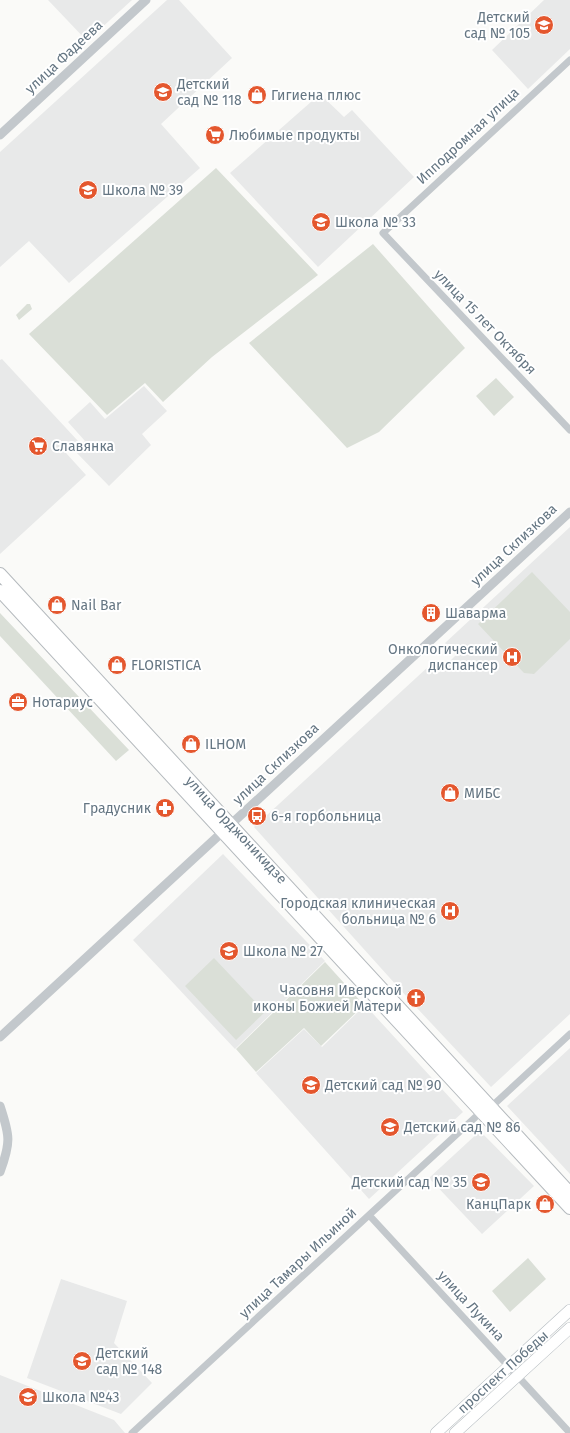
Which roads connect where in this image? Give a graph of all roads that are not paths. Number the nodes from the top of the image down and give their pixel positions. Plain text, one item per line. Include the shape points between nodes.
1 (146, 0) edge
2 (570, 60) edge
3 (0, 135) edge
4 (383, 233) joint
5 (570, 430) edge
6 (570, 512) edge
7 (0, 574) edge
8 (0, 591) edge
9 (227, 828) junction
10 (570, 1034) edge
11 (0, 1037) edge
12 (0, 1106) edge
13 (486, 1109) junction
14 (0, 1172) edge
15 (570, 1193) edge
16 (570, 1208) edge
17 (369, 1215) junction
18 (570, 1310) edge
19 (570, 1328) edge
20 (508, 1367) junction
21 (518, 1377) junction
22 (132, 1433) edge
23 (436, 1433) edge
24 (455, 1433) edge
25 (570, 1433) edge

1 - 3 street, улица Фадеева
2 - 4 street, Ипподромная улица
4 - 5 street, улица 15 лет Октября
6 - 9 street, улица Склизкова
7 - 9 main road, улица Орджоникидзе
8 - 9 main road, улица Орджоникидзе
9 - 11 street, улица Склизкова
9 - 13 main road, улица Орджоникидзе
10 - 13 street, улица Тамары Ильиной
12 - 14 street via 9,1141
13 - 15 main road, улица Орджоникидзе
13 - 16 main road, улица Орджоникидзе
13 - 17 street, улица Тамары Ильиной
17 - 20 street, улица Лукина
17 - 22 street, улица Тамары Ильиной
18 - 20 main road, проспект Победы
19 - 21 main road, проспект Победы
20 - 21 street, улица Лукина
20 - 23 main road, проспект Победы
21 - 24 main road, проспект Победы
21 - 25 street, улица Лукина

